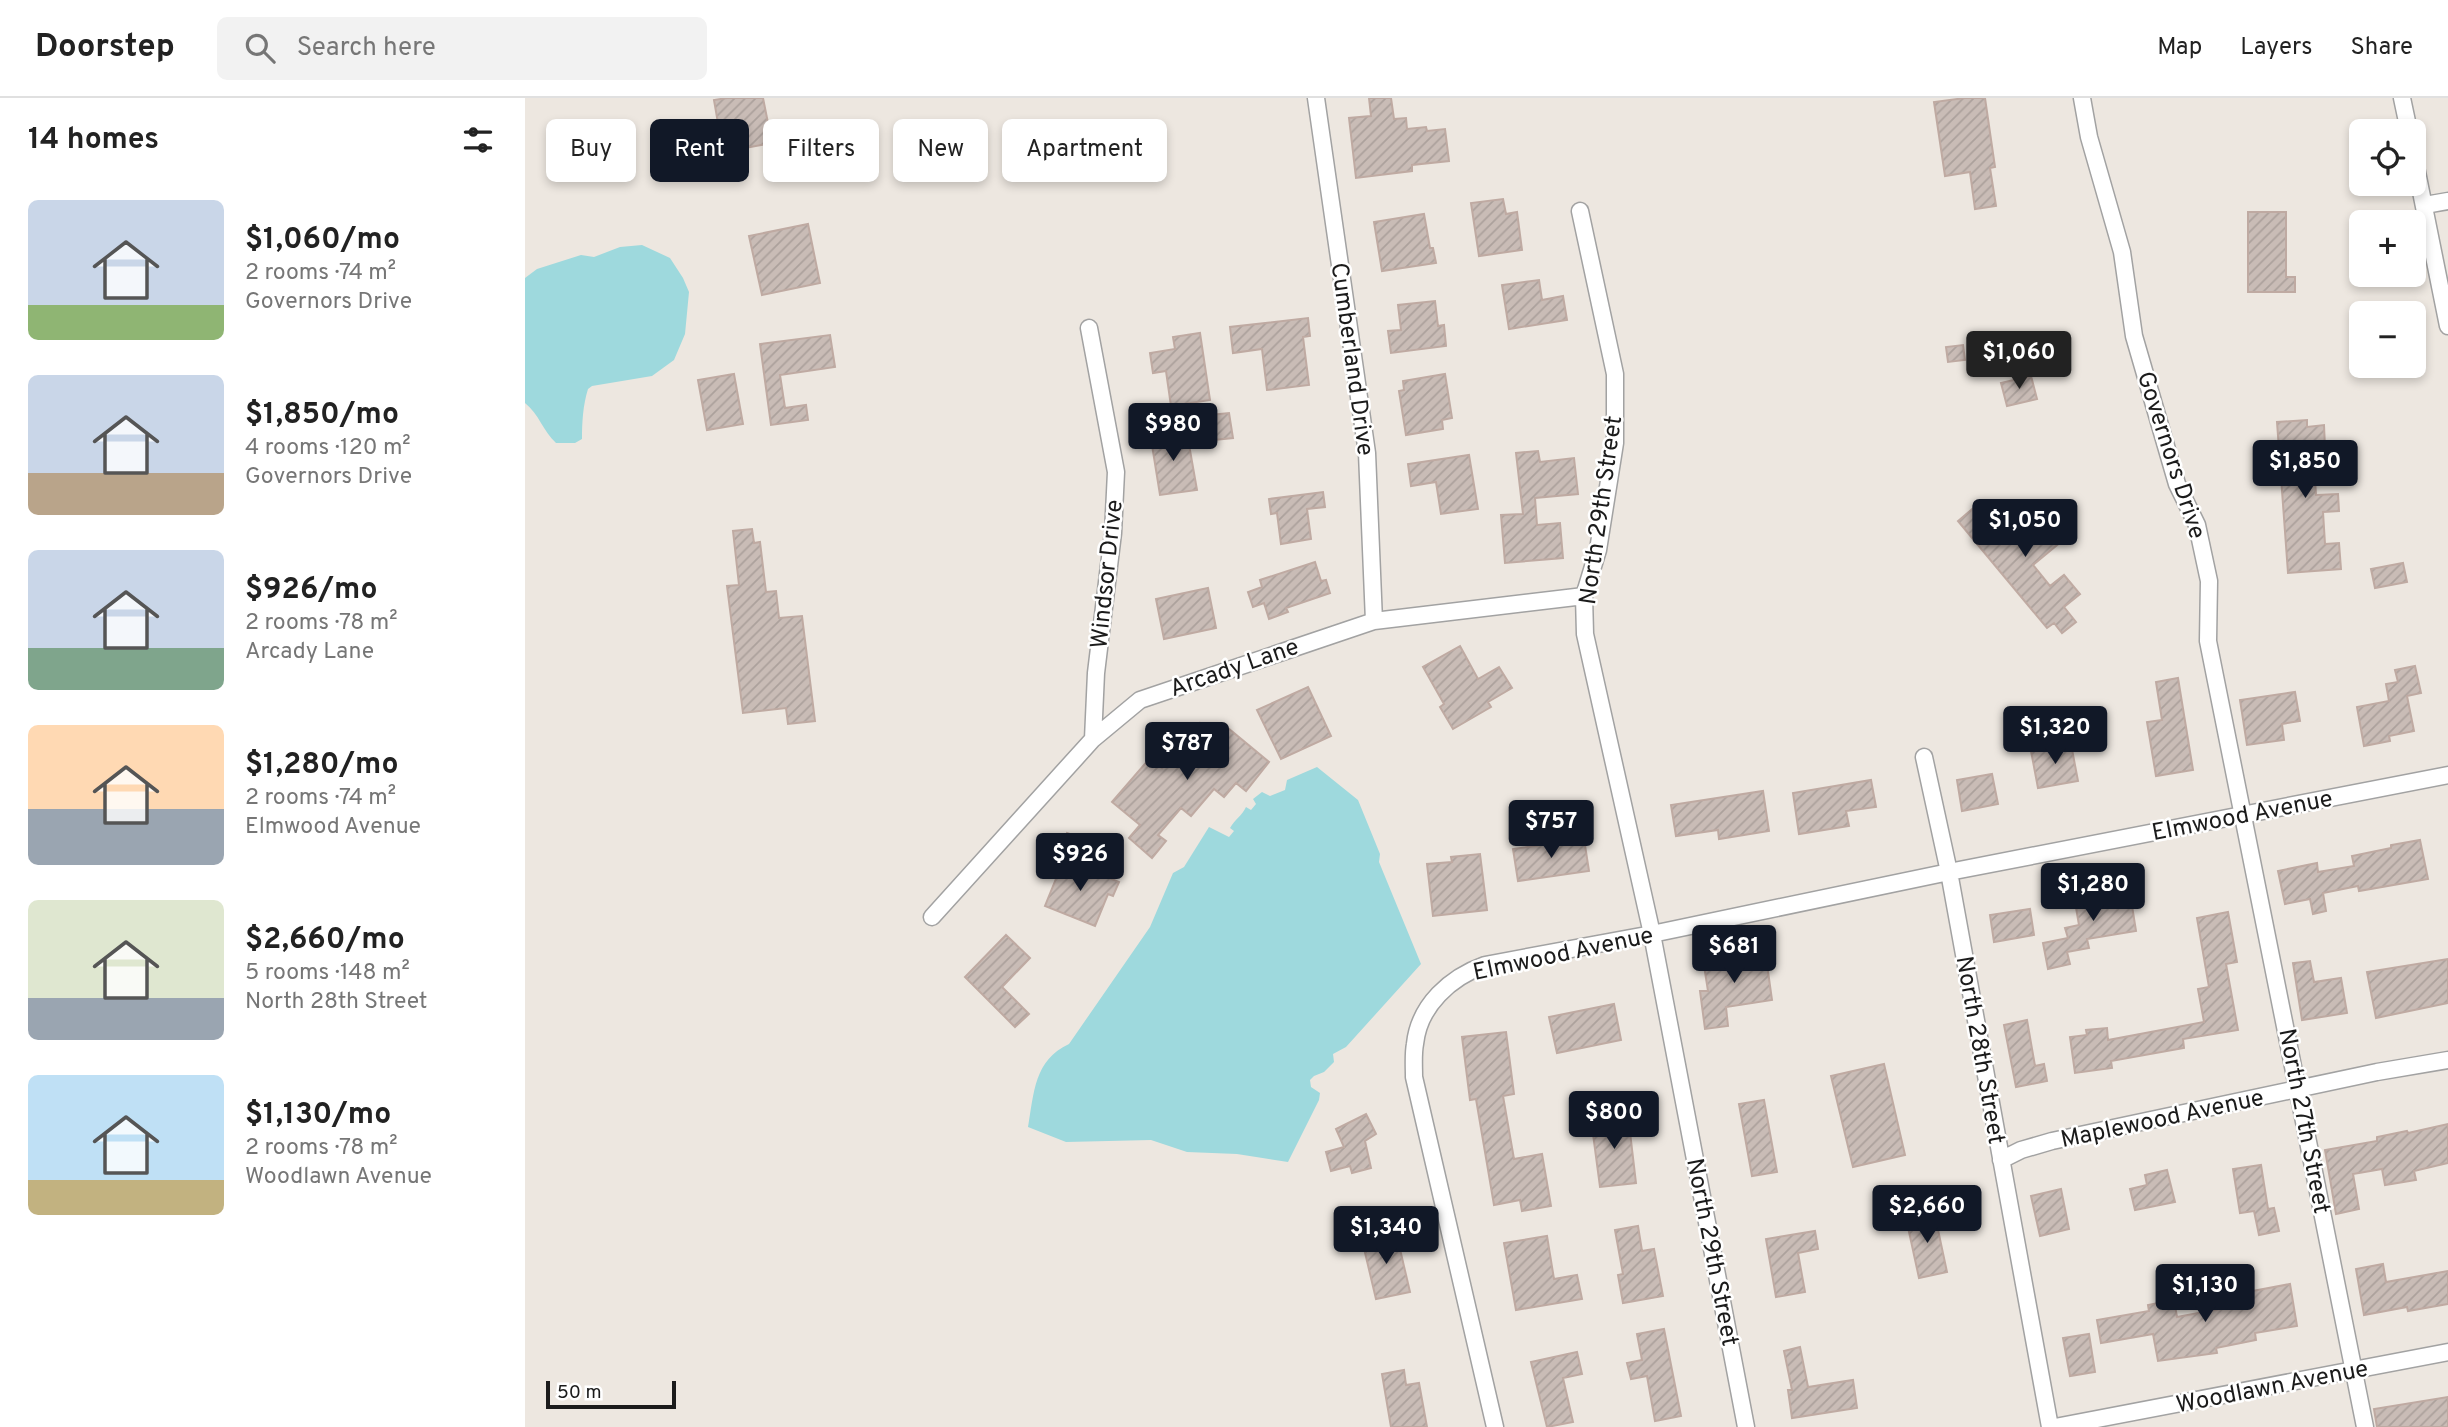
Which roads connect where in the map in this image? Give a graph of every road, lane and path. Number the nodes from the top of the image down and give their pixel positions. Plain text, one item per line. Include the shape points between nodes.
1 (1316, 98) edge
2 (2082, 98) edge
3 (2402, 98) edge
4 (2406, 119) edge
5 (2423, 196) edge
6 (2448, 201) edge
7 (2425, 205) junction
8 (1580, 211) dead end
9 (2448, 326) edge
10 (1089, 328) dead end
11 (1584, 596) junction
12 (1374, 621) junction
13 (1093, 740) junction
14 (1924, 757) dead end
15 (2448, 775) edge
16 (2241, 815) junction
17 (1949, 872) junction
18 (932, 917) dead end
19 (1652, 934) junction
20 (2448, 1060) edge
21 (2299, 1089) junction
22 (2001, 1160) junction
23 (2448, 1352) edge
24 (2354, 1370) junction
25 (1495, 1427) edge
26 (1747, 1427) edge
27 (2050, 1427) edge
28 (2055, 1427) edge
29 (2365, 1427) edge

1 - 12 street, Cumberland Drive via 1367,453
2 - 16 street, Governors Drive via 2122,252 2134,336 2177,484 2197,525 2209,581 2208,640
3 - 4 street
5 - 7 street
6 - 7 street
7 - 9 street
8 - 11 street, North 29th Street via 1615,374 1615,443 1598,550
10 - 13 street, Windsor Drive via 1115,472
11 - 12 street, Arcady Lane
11 - 19 street, North 29th Street via 1585,634
12 - 13 street, Arcady Lane via 1140,700
13 - 18 street, Arcady Lane
14 - 17 street, North 28th Street
15 - 16 street, Elmwood Avenue
16 - 17 street, Elmwood Avenue
16 - 21 street, North 27th Street
17 - 19 street, Elmwood Avenue
17 - 22 street, North 28th Street
19 - 25 street, Elmwood Avenue via 1485,965 1465,972 1423,1014 1415,1042 1414,1077
19 - 26 street, North 29th Street
20 - 21 street, Maplewood Avenue
21 - 22 street, Maplewood Avenue via 2052,1141
21 - 24 street, North 27th Street
22 - 27 street, North 28th Street
23 - 24 street, Woodlawn Avenue
24 - 28 street, Woodlawn Avenue
24 - 29 street, North 27th Street

